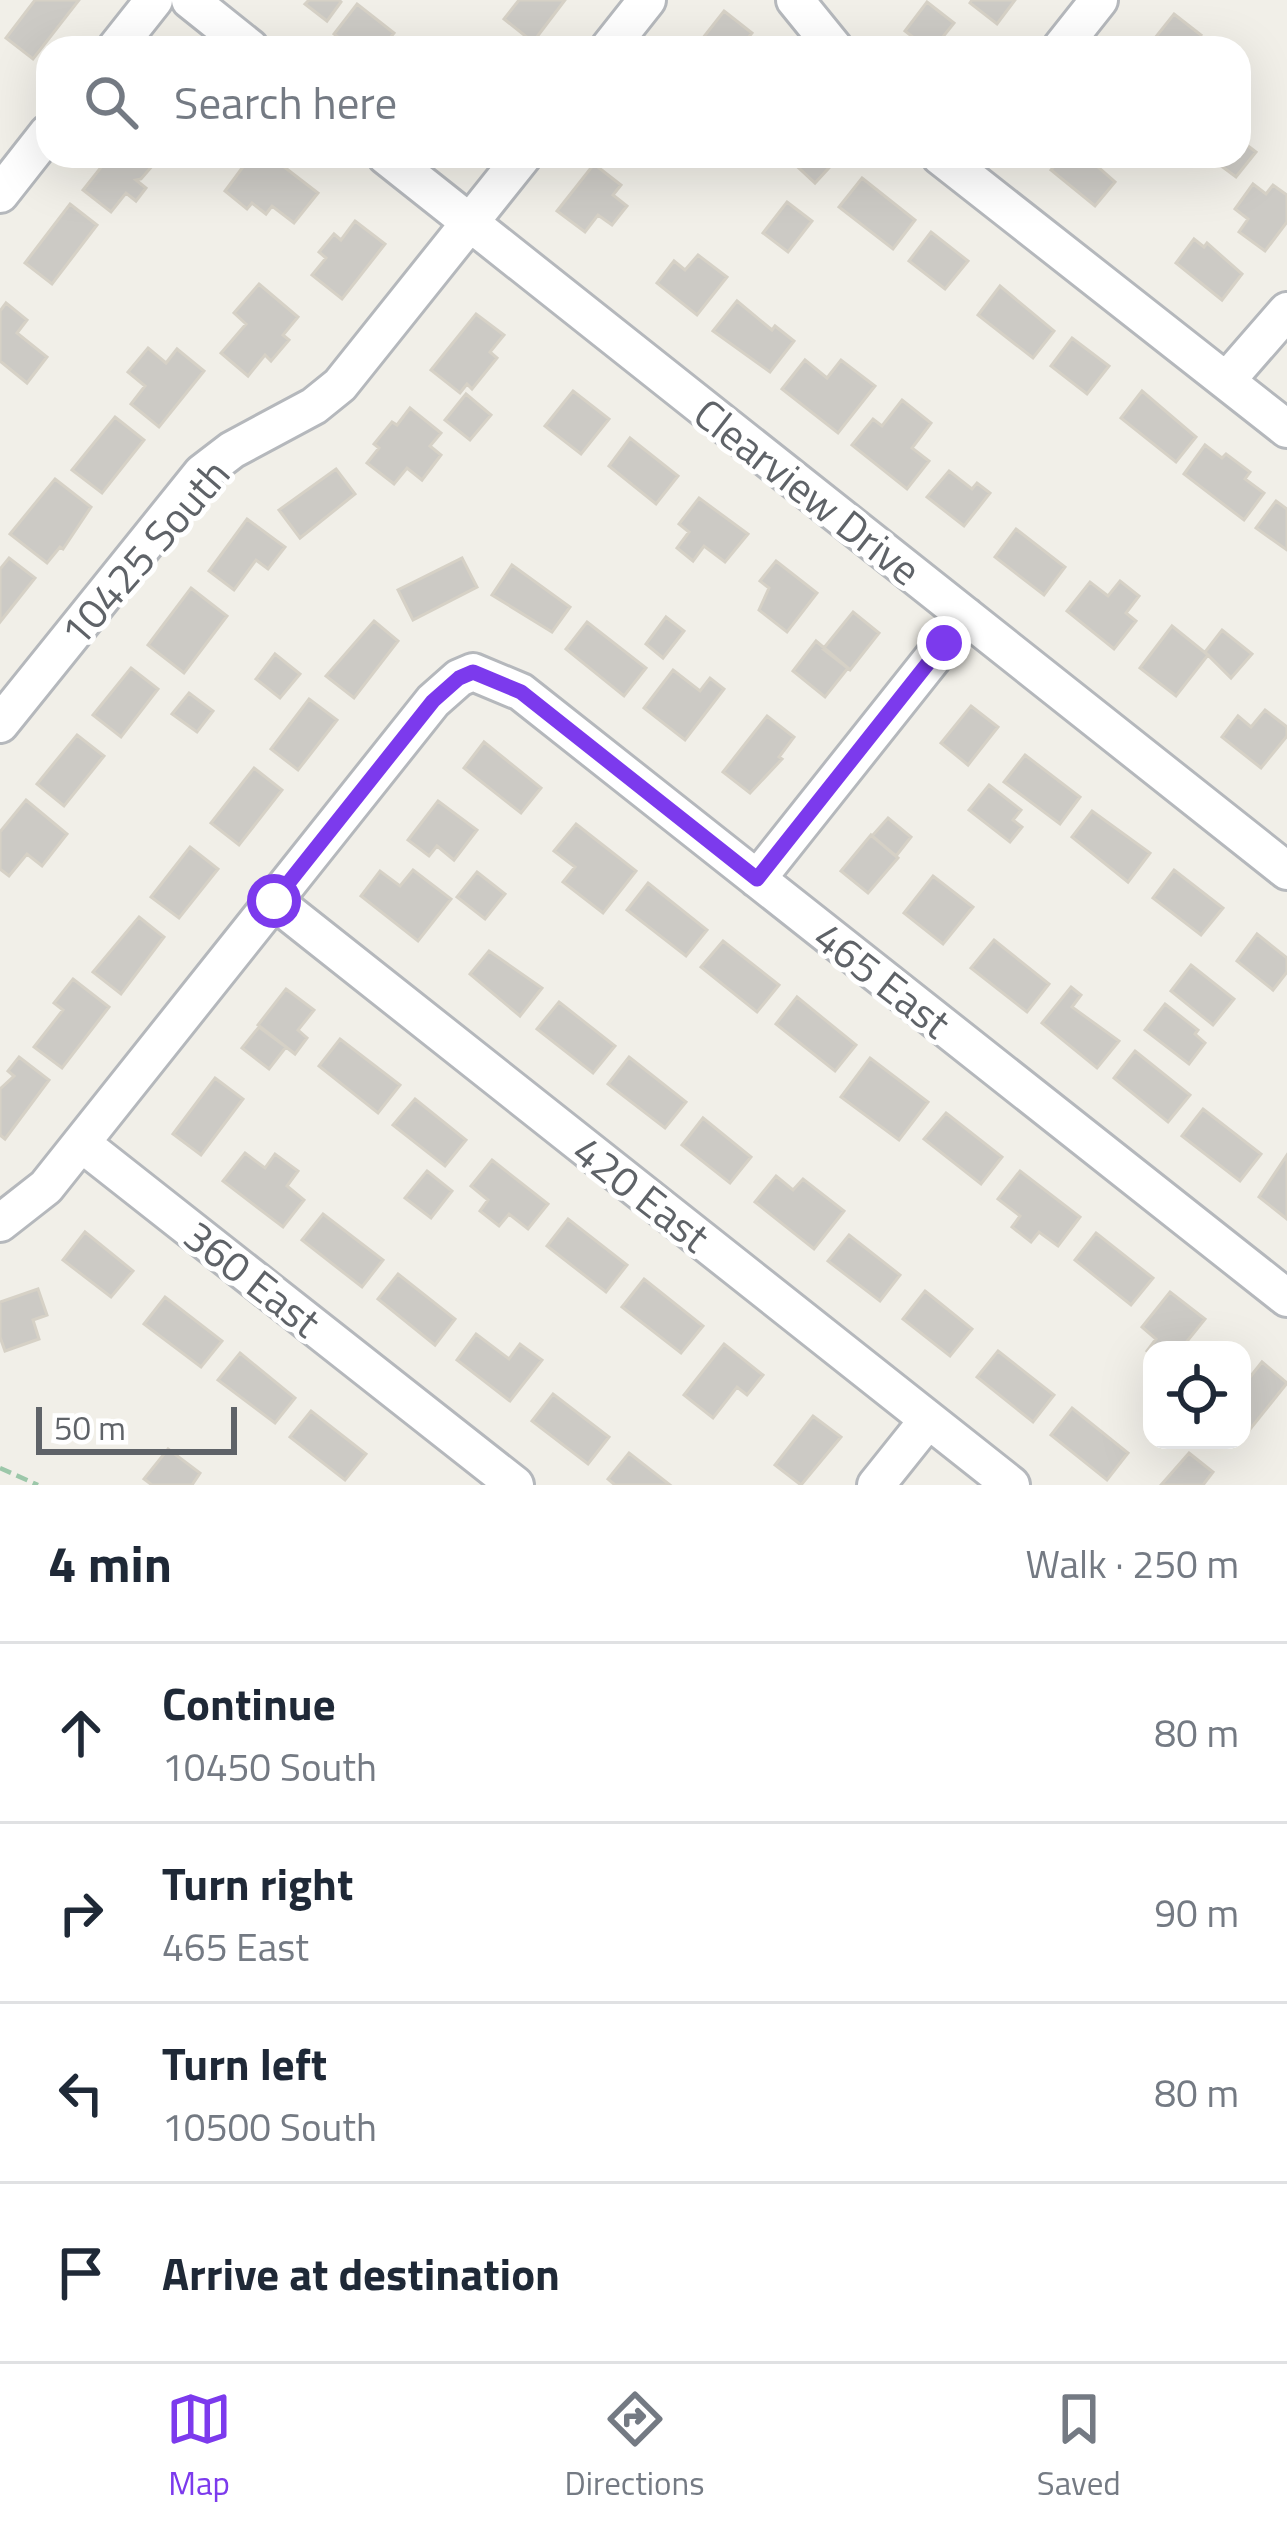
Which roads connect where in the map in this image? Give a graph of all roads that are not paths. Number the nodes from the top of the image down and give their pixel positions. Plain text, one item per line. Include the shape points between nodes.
1 (154, 0) edge
2 (190, 0) edge
3 (646, 0) edge
4 (795, 0) edge
5 (1099, 0) edge
6 (126, 36) edge
7 (235, 36) edge
8 (618, 36) edge
9 (824, 36) edge
10 (1070, 36) edge
11 (36, 149) edge
12 (401, 168) edge
13 (514, 168) edge
14 (966, 168) edge
15 (0, 194) edge
16 (470, 223) junction
17 (1287, 311) edge
18 (1226, 381) junction
19 (1287, 429) edge
20 (965, 616) junction
21 (0, 724) edge
22 (1287, 871) edge
23 (757, 879) junction
24 (274, 901) junction
25 (81, 1143) junction
26 (0, 1223) edge
27 (1287, 1298) edge
28 (928, 1420) junction
29 (514, 1485) edge
30 (876, 1485) edge
31 (1011, 1485) edge

1 - 6 street
2 - 7 street
3 - 8 street
4 - 9 street
5 - 10 street
11 - 15 street
12 - 16 street, Clearview Drive
13 - 16 street, 10425 South
14 - 18 street
16 - 20 street, Clearview Drive
16 - 21 street, 10425 South via 340,385 202,473
17 - 18 street
18 - 19 street
20 - 22 street, Clearview Drive
20 - 23 street
23 - 24 street, 465 East via 521,692 473,672 433,701
23 - 27 street, 465 East
24 - 25 street
24 - 28 street, 420 East
25 - 26 street via 46,1187
25 - 29 street, 360 East
28 - 30 street
28 - 31 street, 420 East

